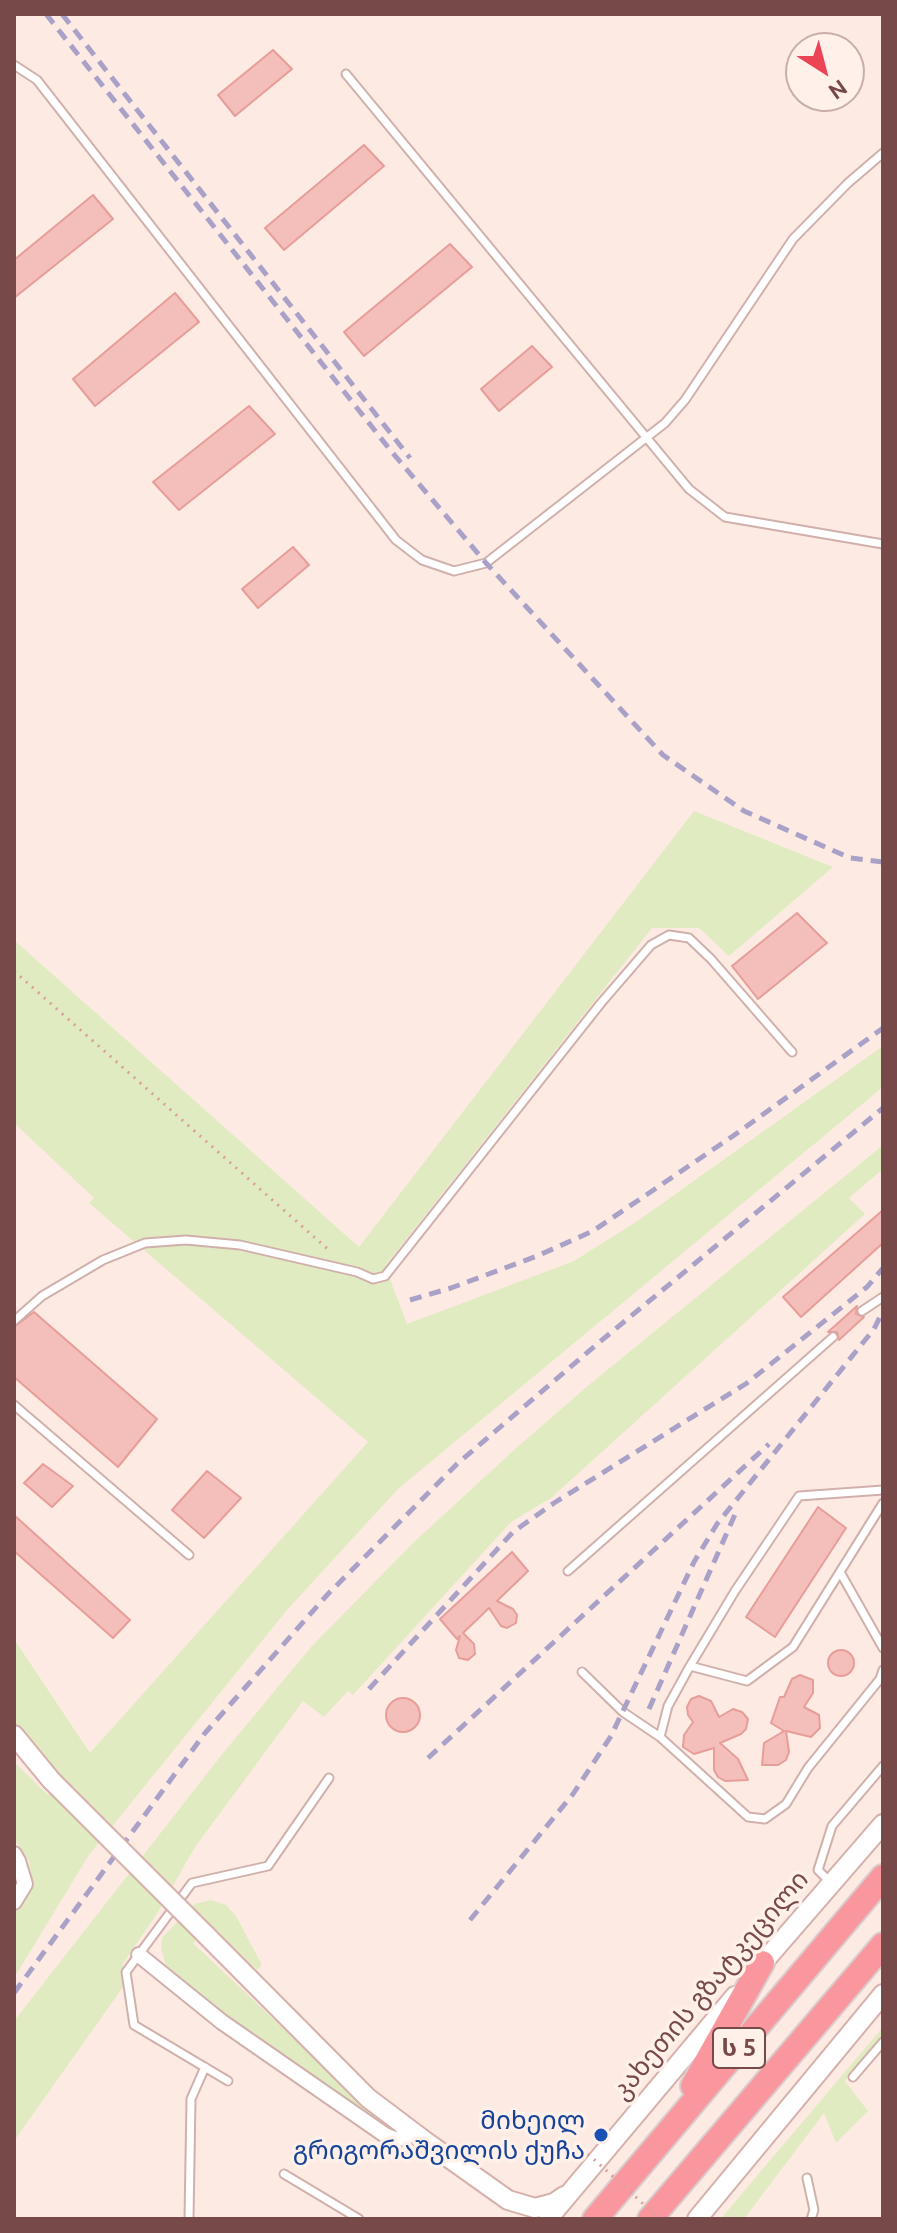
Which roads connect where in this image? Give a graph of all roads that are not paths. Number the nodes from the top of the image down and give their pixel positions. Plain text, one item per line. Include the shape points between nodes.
1 (14, 65) edge
2 (346, 74) dead end
3 (883, 153) edge
4 (645, 439) junction
5 (883, 544) edge
6 (792, 1052) dead end
7 (883, 1297) edge
8 (862, 1311) dead end
9 (14, 1321) edge
10 (833, 1337) dead end
11 (14, 1405) edge
12 (883, 1490) edge
13 (883, 1503) edge
14 (189, 1555) dead end
15 (568, 1571) dead end
16 (840, 1572) junction
17 (883, 1648) edge
18 (690, 1666) junction
19 (883, 1670) edge
20 (582, 1672) dead end
21 (14, 1735) edge
22 (660, 1737) junction
23 (883, 1766) edge
24 (329, 1778) dead end
25 (883, 1824) edge
26 (14, 1854) edge
27 (883, 1877) edge
28 (832, 1884) junction
29 (14, 1902) edge
30 (883, 1945) edge
31 (139, 1955) junction
32 (883, 1958) edge
33 (762, 1963) junction
34 (847, 1988) junction
35 (883, 1994) edge
36 (883, 2042) edge
37 (205, 2067) junction
38 (853, 2077) dead end
39 (228, 2081) dead end
40 (413, 2132) junction
41 (664, 2138) junction
42 (284, 2174) dead end
43 (807, 2178) dead end
44 (570, 2193) junction
45 (508, 2200) junction
46 (189, 2219) edge
47 (359, 2219) edge
48 (519, 2219) edge
49 (548, 2219) edge
50 (595, 2219) edge
51 (650, 2219) edge
52 (697, 2219) edge
53 (811, 2219) edge

1 - 4 lane via 37,80 396,540 422,560 454,571 486,563
2 - 4 lane
3 - 4 lane via 793,239 685,400
4 - 5 lane via 689,489 725,517
6 - 9 lane via 689,938 669,935 651,945 601,1003 385,1276 373,1279 240,1245 145,1243 90,1267 42,1296
7 - 8 lane
10 - 15 lane
11 - 14 lane
12 - 18 lane via 799,1496
13 - 16 lane
16 - 17 lane
16 - 18 lane via 793,1647 747,1681
18 - 22 lane via 668,1706
19 - 22 lane via 786,1804 765,1819 748,1817
20 - 22 lane via 623,1712
21 - 40 street, bridge via 51,1780 368,2098
23 - 28 lane via 832,1826 818,1870
24 - 31 lane via 268,1866 192,1883
25 - 28 street, კახეთის გზატკეცილი
26 - 29 street via 25,1884
27 - 41 highway, ს 5
28 - 33 street, კახეთის გზატკეცილი
30 - 34 highway, ს 5
31 - 37 lane via 126,1972 134,2025
31 - 40 street via 222,2022 385,2135 405,2138
32 - 34 highway
33 - 41 highway
33 - 44 street, კახეთის გზატკეცილი
34 - 51 highway, ს 5
35 - 52 street
36 - 38 lane
37 - 39 lane
37 - 46 lane via 191,2099
40 - 45 street
41 - 50 highway, ს 5
42 - 47 lane
43 - 53 lane
44 - 45 street via 535,2208
44 - 49 street, კახეთის გზატკეცილი
45 - 48 street

